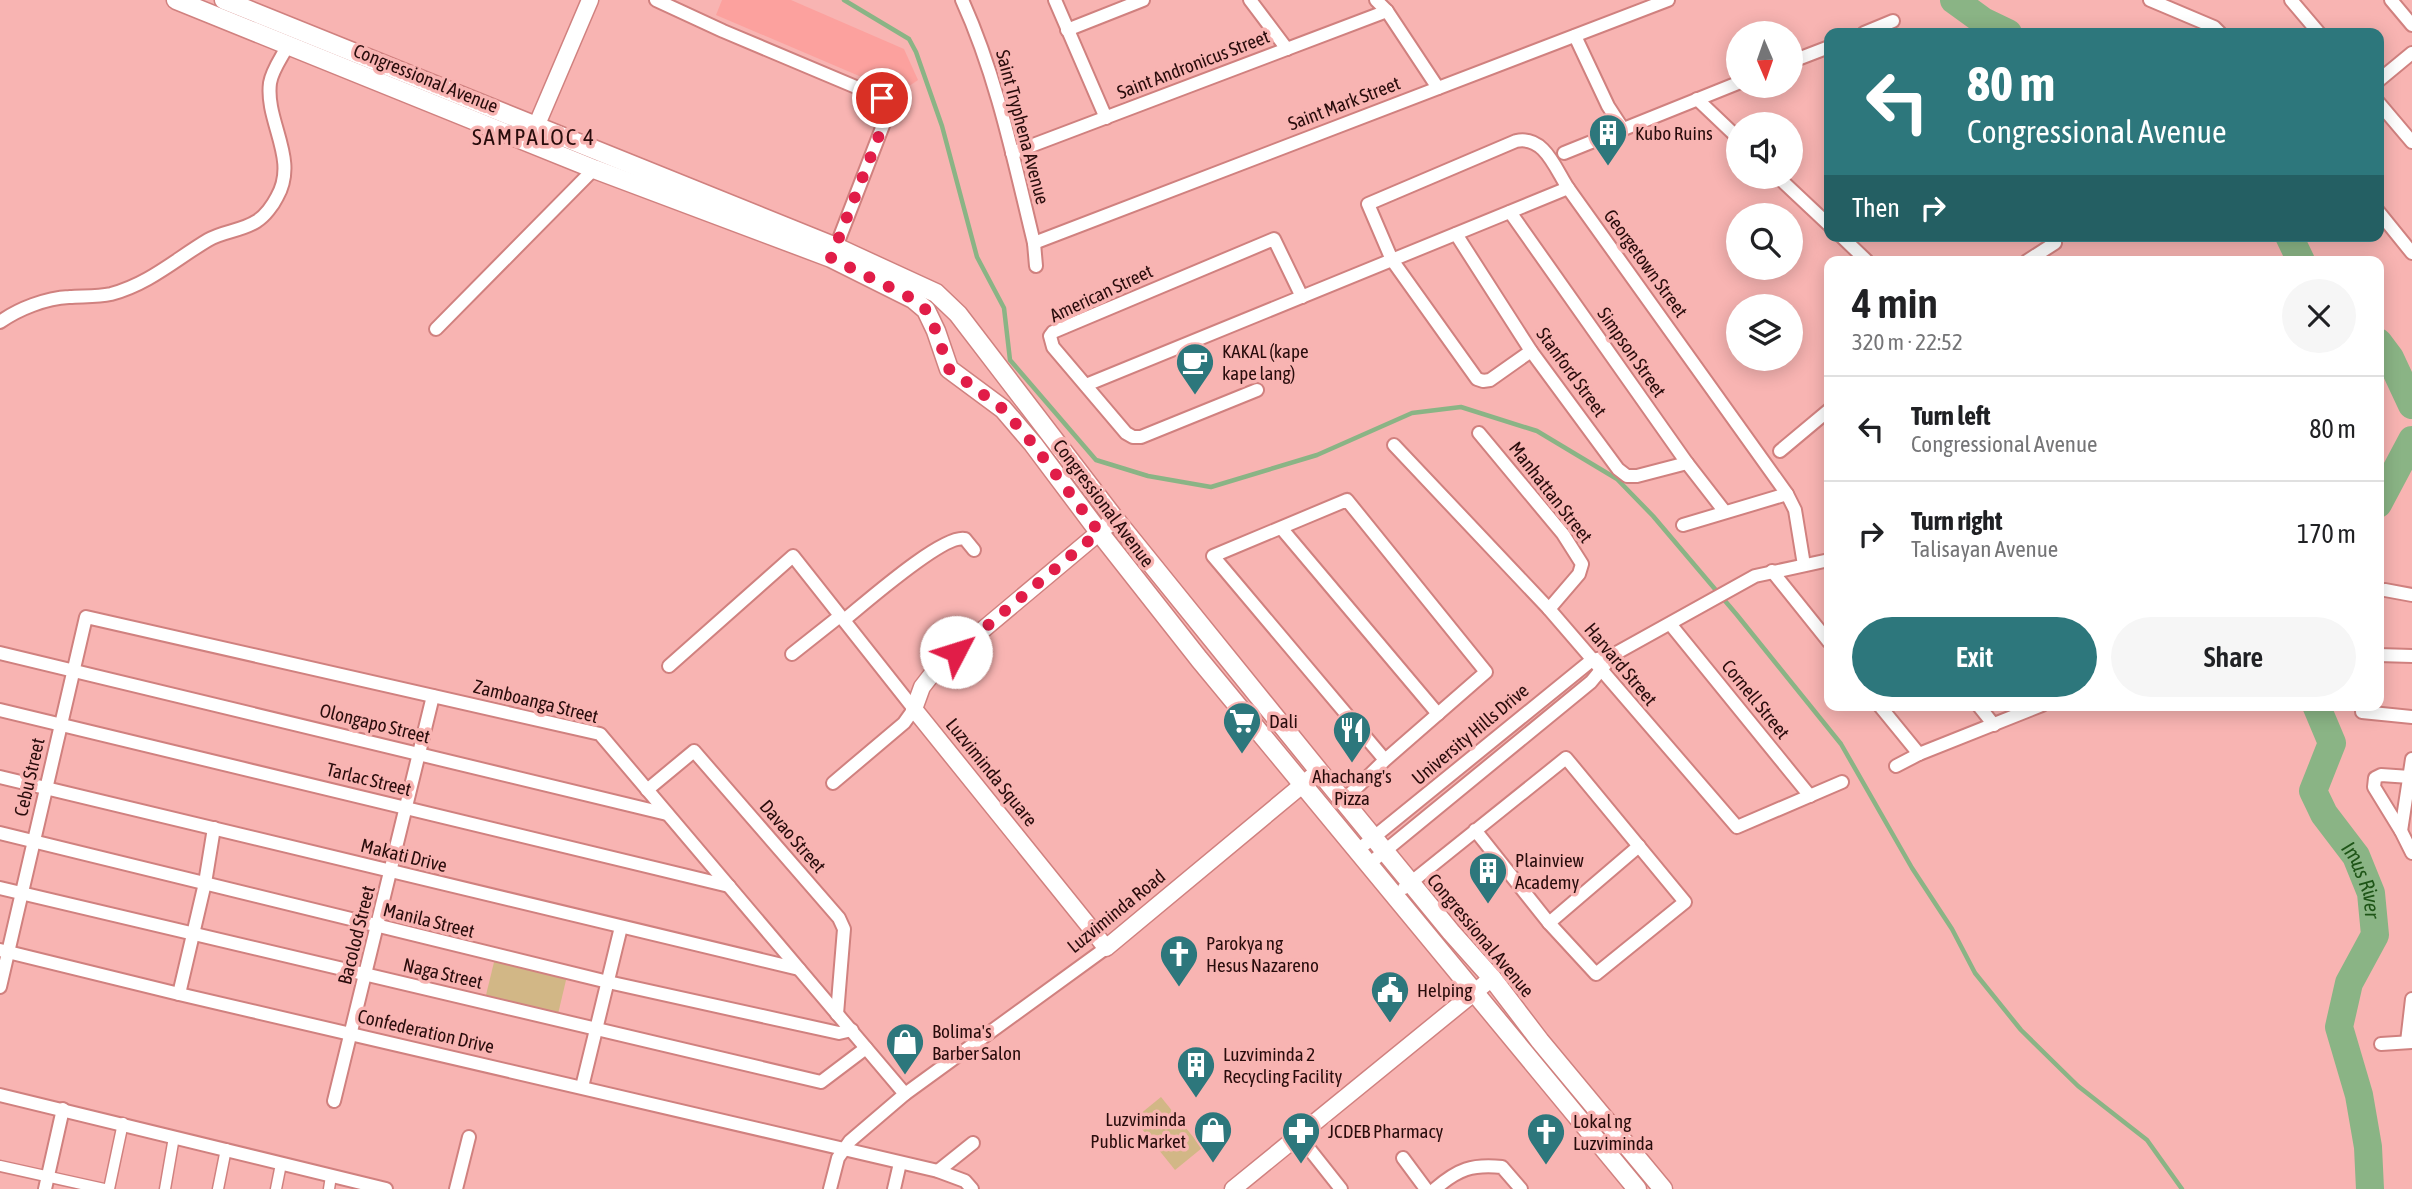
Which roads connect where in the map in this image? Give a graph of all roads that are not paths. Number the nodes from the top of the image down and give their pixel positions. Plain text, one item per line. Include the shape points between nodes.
1 (176, 0) edge
2 (224, 0) edge
3 (590, 0) edge
4 (656, 0) edge
5 (962, 0) edge
6 (1055, 0) edge
7 (1143, 0) edge
8 (1250, 0) edge
9 (1376, 0) edge
10 (1668, 0) edge
11 (2150, 0) edge
12 (2291, 0) edge
13 (2391, 0) edge
14 (1387, 11) junction
15 (1894, 21) dead end
16 (2412, 25) edge
17 (1876, 28) edge
18 (2215, 28) edge
19 (2315, 28) edge
20 (1067, 30) junction
21 (1575, 36) junction
22 (288, 45) junction
23 (1287, 49) junction
24 (1824, 49) edge
25 (2412, 53) edge
26 (1803, 57) edge
27 (2384, 76) edge
28 (1437, 88) junction
29 (1726, 88) edge
30 (1697, 99) junction
31 (2384, 109) edge
32 (1105, 118) junction
33 (1726, 127) edge
34 (1623, 130) junction
35 (533, 134) junction
36 (2412, 142) edge
37 (1012, 153) junction
38 (1564, 153) dead end
39 (594, 169) junction
40 (1568, 188) junction
41 (1792, 189) edge
42 (1510, 212) junction
43 (2384, 218) edge
44 (1824, 220) edge
45 (1456, 234) junction
46 (1847, 242) edge
47 (1034, 243) junction
48 (2054, 243) dead end
49 (833, 253) junction
50 (2412, 253) edge
51 (1862, 256) edge
52 (2034, 256) edge
53 (1392, 260) junction
54 (1036, 266) dead end
55 (1302, 297) junction
56 (0, 322) edge
57 (436, 329) dead end
58 (1531, 351) junction
59 (1086, 386) junction
60 (1257, 390) dead end
61 (1824, 415) edge
62 (1479, 433) dead end
63 (1394, 445) dead end
64 (1780, 451) dead end
65 (1687, 463) junction
66 (1787, 494) junction
67 (1726, 512) junction
68 (1115, 519) junction
69 (1683, 525) dead end
70 (1282, 529) junction
71 (1099, 532) junction
72 (974, 550) dead end
73 (1824, 561) edge
74 (1804, 565) junction
75 (1772, 571) junction
76 (2385, 590) dead end
77 (2412, 594) edge
78 (1549, 609) junction
79 (86, 617) joint
80 (842, 618) junction
81 (1671, 625) junction
82 (1824, 636) edge
83 (0, 653) edge
84 (792, 654) dead end
85 (2384, 655) edge
86 (1611, 656) junction
87 (2412, 656) edge
88 (1592, 660) junction
89 (669, 666) dead end
90 (74, 671) junction
91 (1601, 671) junction
92 (433, 696) junction
93 (914, 709) junction
94 (0, 710) edge
95 (1884, 711) edge
96 (1983, 711) edge
97 (2028, 711) edge
98 (2362, 712) dead end
99 (1438, 714) junction
100 (2412, 718) edge
101 (61, 725) junction
102 (1994, 725) junction
103 (419, 754) junction
104 (1919, 754) junction
105 (2412, 759) edge
106 (1385, 760) junction
107 (1896, 766) dead end
108 (1319, 771) junction
109 (0, 777) edge
110 (2410, 777) junction
111 (1842, 782) dead end
112 (833, 783) dead end
113 (1303, 785) junction
114 (46, 788) junction
115 (647, 790) junction
116 (1810, 796) junction
117 (1344, 800) junction
118 (406, 808) junction
119 (667, 814) junction
120 (214, 828) junction
121 (1475, 830) junction
122 (2401, 831) junction
123 (0, 834) edge
124 (34, 841) junction
125 (1380, 844) junction
126 (1639, 846) junction
127 (2411, 850) edge
128 (1363, 857) junction
129 (391, 871) junction
130 (205, 883) junction
131 (1411, 883) junction
132 (729, 886) junction
133 (0, 888) edge
134 (22, 893) junction
135 (1396, 895) junction
136 (1549, 923) junction
137 (377, 927) junction
138 (621, 927) junction
139 (194, 934) junction
140 (1107, 948) junction
141 (4, 951) edge
142 (800, 969) junction
143 (366, 974) junction
144 (1492, 978) junction
145 (608, 982) junction
146 (0, 987) edge
147 (1475, 993) junction
148 (179, 994) junction
149 (2412, 999) edge
150 (837, 1014) junction
151 (596, 1029) junction
152 (852, 1030) junction
153 (352, 1033) junction
154 (2409, 1042) edge
155 (2381, 1044) dead end
156 (866, 1048) junction
157 (582, 1087) junction
158 (905, 1094) junction
159 (1, 1098) edge
160 (334, 1101) dead end
161 (63, 1109) junction
162 (122, 1124) junction
163 (1299, 1136) junction
164 (174, 1137) junction
165 (469, 1137) dead end
166 (973, 1143) dead end
167 (226, 1149) junction
168 (843, 1149) junction
169 (1403, 1158) dead end
170 (900, 1163) junction
171 (281, 1164) junction
172 (0, 1166) edge
173 (938, 1171) junction
174 (953, 1175) junction
175 (330, 1182) edge
176 (46, 1183) edge
177 (106, 1189) edge
178 (165, 1189) edge
179 (218, 1189) edge
180 (275, 1189) edge
181 (386, 1189) edge
182 (456, 1189) edge
183 (830, 1189) edge
184 (894, 1189) edge
185 (949, 1189) edge
186 (972, 1189) edge
187 (1233, 1189) edge
188 (1341, 1189) edge
189 (1426, 1189) edge
190 (1435, 1189) edge
191 (1521, 1189) edge
192 (1637, 1189) edge
193 (1663, 1189) edge

1 - 22 main road, Congressional Avenue
2 - 35 main road, Congressional Avenue
3 - 35 street
4 - 49 street via 888,104
5 - 37 street, Saint Tryphena Avenue via 985,57
6 - 20 street
7 - 20 street
8 - 23 street
9 - 14 street
10 - 21 street, Saint Mark Street
11 - 18 street
12 - 19 street
13 - 16 street
14 - 23 street, Saint Andronicus Street
14 - 28 street
15 - 17 street
20 - 32 street
21 - 28 street, Saint Mark Street
21 - 34 street
22 - 35 main road, Congressional Avenue
22 - 56 street via 270,84 285,181 259,220 210,239 158,275 113,293 44,301
23 - 32 street, Saint Andronicus Street
24 - 26 street
25 - 27 street
28 - 47 street, Saint Mark Street
29 - 30 street
30 - 33 street
30 - 34 street
31 - 36 street
32 - 37 street, Saint Andronicus Street
34 - 38 street
35 - 39 main road, Congressional Avenue
35 - 49 main road, Congressional Avenue
37 - 47 street, Saint Tryphena Avenue
39 - 49 main road, Congressional Avenue
39 - 57 street
40 - 42 street
40 - 53 street, Georgetown Street via 1541,146 1524,139 1368,204
40 - 66 street, Georgetown Street
41 - 44 street
42 - 45 street
42 - 65 street, Simpson Street
43 - 50 street
45 - 53 street
45 - 58 street, Stanford Street
46 - 51 street
47 - 54 street, Saint Tryphena Avenue
48 - 52 street
49 - 68 main road, Congressional Avenue via 936,293 958,314
49 - 71 main road, Congressional Avenue via 926,310 949,369 1003,409
53 - 55 street
53 - 58 street via 1477,379 1490,380
55 - 59 street
55 - 59 street, American Street via 1274,239 1053,332 1053,346
58 - 65 street, Stanford Street via 1618,469 1637,476
59 - 60 street, American Street via 1133,437
61 - 64 street
62 - 78 street, Manhattan Street via 1563,534 1582,564
63 - 78 street, Harvard Street
65 - 67 street, Simpson Street
66 - 67 street
66 - 74 street, Georgetown Street via 1795,510
67 - 69 street
68 - 71 street
68 - 108 main road, Congressional Avenue
70 - 99 street
70 - 99 street via 1347,500 1486,672
70 - 106 street via 1213,556
71 - 93 street via 936,670 922,687
71 - 113 main road, Congressional Avenue
72 - 80 street via 965,539 954,539
73 - 74 street, University Hills Drive
74 - 75 street, University Hills Drive
75 - 81 street, University Hills Drive via 1735,586
75 - 82 street
76 - 77 street
78 - 88 street, Harvard Street
79 - 90 street, Cebu Street
79 - 92 street, Zamboanga Street
80 - 84 street
80 - 89 street via 793,556
80 - 93 street
81 - 86 street, University Hills Drive
81 - 116 street, Cornell Street
83 - 90 street, Olongapo Street
85 - 87 street
86 - 88 street, University Hills Drive
86 - 91 street, University Hills Drive
88 - 91 street, Harvard Street
88 - 125 street, University Hills Drive
90 - 101 street, Cebu Street
90 - 103 street, Olongapo Street
91 - 116 street, Harvard Street via 1737,827
91 - 125 street, University Hills Drive
92 - 103 street, Bacolod Street
92 - 115 street, Zamboanga Street via 600,734
93 - 112 street via 904,723
93 - 140 street, Luzviminda Square
94 - 101 street, Tarlac Street
95 - 104 street
96 - 102 street
97 - 102 street
98 - 100 street
99 - 106 street
101 - 114 street, Cebu Street
101 - 118 street, Tarlac Street
102 - 104 street
103 - 118 street, Bacolod Street
103 - 119 street, Olongapo Street
104 - 107 street
105 - 110 street
106 - 117 street
108 - 113 street, Luzviminda Road
108 - 117 main road, Congressional Avenue
109 - 114 street, Makati Drive
110 - 122 street
110 - 122 street via 2381,775 2373,781
111 - 116 street, Harvard Street
113 - 128 main road, Congressional Avenue
113 - 140 street, Luzviminda Road
114 - 120 street, Makati Drive
114 - 124 street, Cebu Street
115 - 119 street, Zamboanga Street
115 - 150 street, Davao Street via 694,751 839,918 845,929
117 - 125 main road, Congressional Avenue
118 - 129 street, Bacolod Street
118 - 132 street, Tarlac Street
119 - 132 street, Zamboanga Street
120 - 129 street, Makati Drive
120 - 130 street
121 - 126 street via 1566,758
121 - 131 street
121 - 136 street
122 - 127 street
123 - 124 street, Manila Street
124 - 130 street, Manila Street
124 - 134 street, Cebu Street
125 - 128 street, University Hills Drive
125 - 131 main road, Congressional Avenue
126 - 136 street
126 - 136 street via 1685,902 1596,974
128 - 135 main road, Congressional Avenue
129 - 137 street, Bacolod Street
129 - 138 street, Makati Drive
130 - 137 street, Manila Street
130 - 139 street
131 - 135 street
131 - 144 main road, Congressional Avenue
132 - 142 street, Zamboanga Street
133 - 134 street, Naga Street
134 - 139 street, Naga Street
134 - 141 street, Cebu Street
135 - 147 main road, Congressional Avenue
137 - 143 street, Bacolod Street
137 - 145 street, Manila Street
138 - 142 street, Makati Drive
138 - 145 street
139 - 143 street, Naga Street
139 - 148 street
140 - 158 street, Luzviminda Road
141 - 146 street, Cebu Street
141 - 148 street, Confederation Drive
142 - 150 street, Zamboanga Street
143 - 151 street, Naga Street
143 - 153 street, Bacolod Street
144 - 147 street
144 - 193 main road, Congressional Avenue
145 - 151 street
145 - 152 street, Manila Street via 839,1033
147 - 163 street
147 - 192 main road, Congressional Avenue
148 - 153 street, Confederation Drive
149 - 154 street
150 - 152 street, Zamboanga Street
151 - 156 street, Naga Street via 821,1082
151 - 157 street
152 - 156 street, Zamboanga Street
153 - 157 street, Confederation Drive
153 - 160 street, Bacolod Street
154 - 155 street
156 - 158 street, Zamboanga Street
157 - 168 street, Confederation Drive
158 - 168 street
159 - 161 street
161 - 162 street
161 - 176 street
162 - 164 street
162 - 177 street
163 - 187 street
163 - 188 street
164 - 167 street
164 - 178 street
165 - 182 street
166 - 173 street
167 - 171 street
167 - 179 street
168 - 170 street, Confederation Drive
168 - 183 street
169 - 189 street
170 - 173 street, Confederation Drive
170 - 184 street
171 - 175 street
171 - 180 street
172 - 176 street
173 - 174 street, Confederation Drive
174 - 185 street
174 - 186 street, Confederation Drive
175 - 181 street
176 - 177 street
190 - 191 street via 1454,1173 1480,1165 1502,1167

